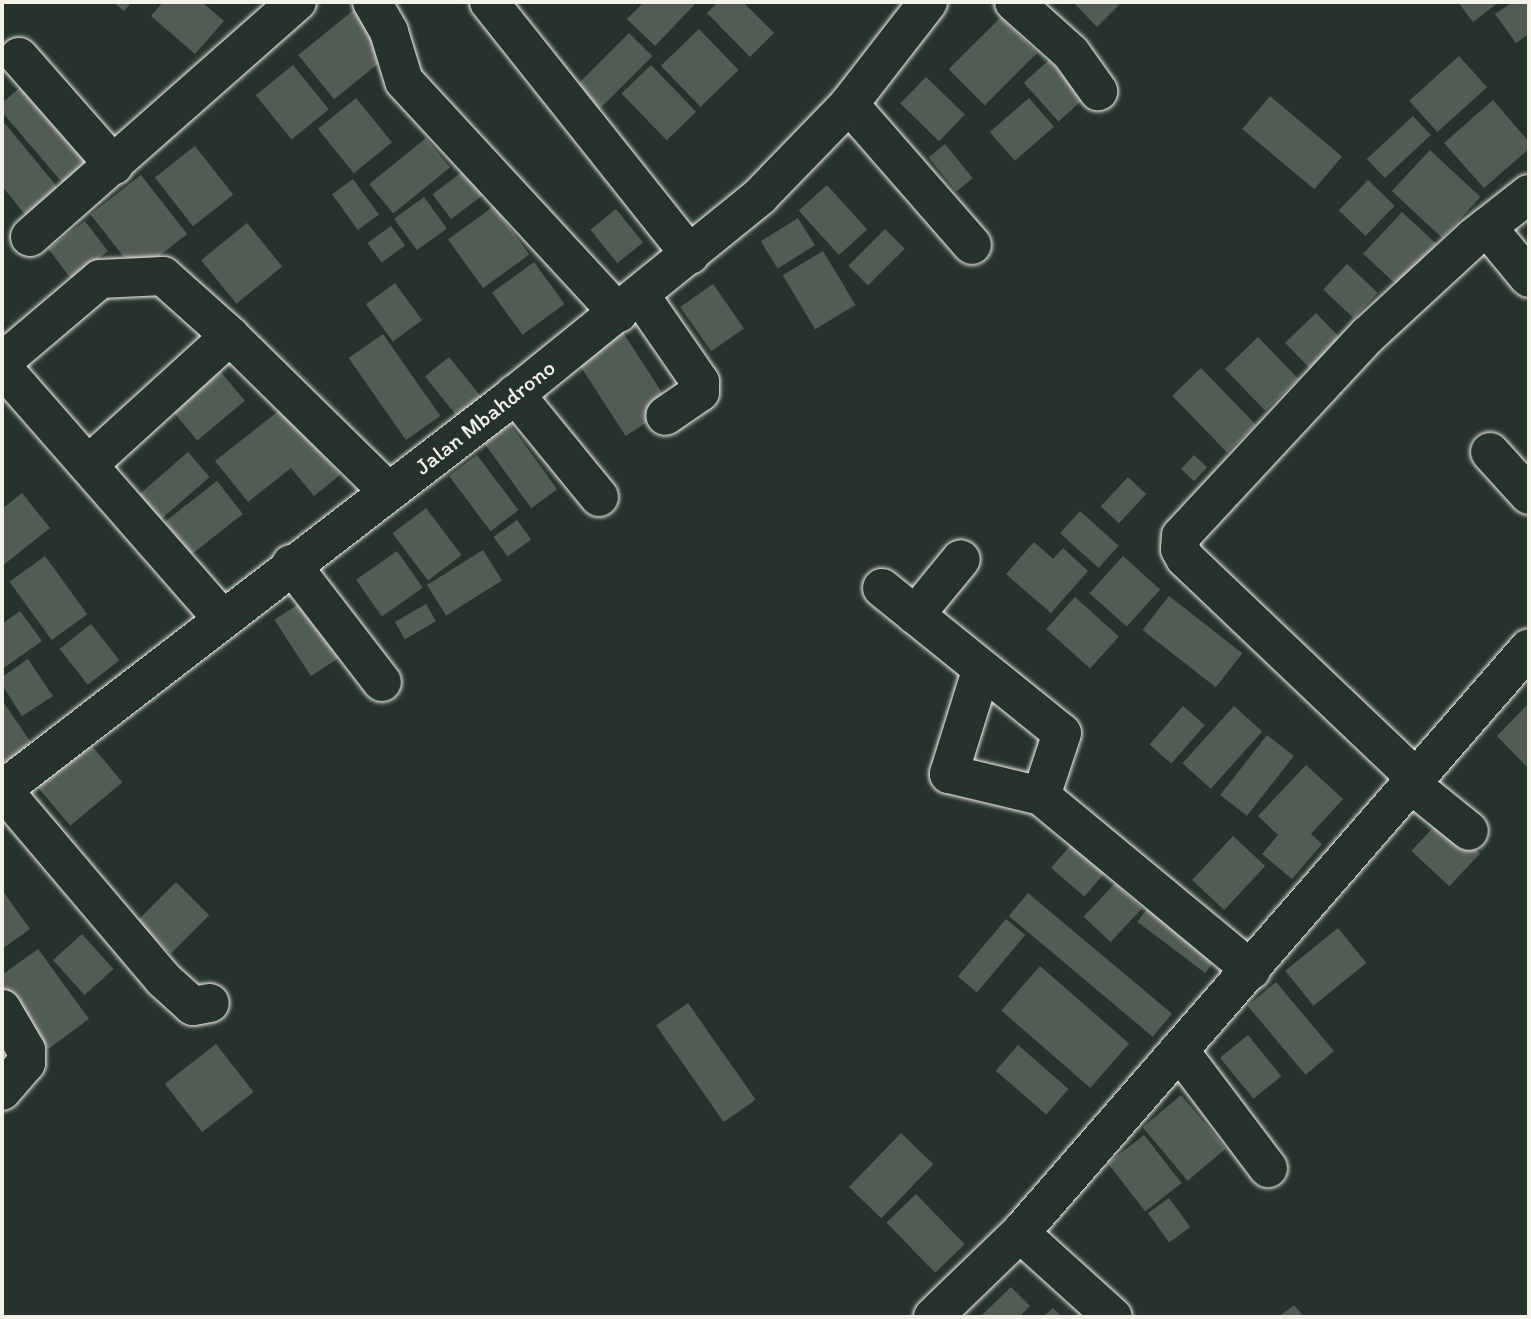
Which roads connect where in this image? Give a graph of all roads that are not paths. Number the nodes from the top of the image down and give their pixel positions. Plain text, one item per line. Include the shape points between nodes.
1 (297, 2) edge
2 (372, 2) edge
3 (489, 2) edge
4 (928, 2) edge
5 (1014, 2) edge
6 (19, 57) dead end
7 (1098, 91) dead end
8 (849, 104) junction
9 (114, 165) junction
10 (1529, 194) edge
11 (1487, 227) junction
12 (30, 237) dead end
13 (972, 245) dead end
14 (690, 255) junction
15 (1529, 278) edge
16 (629, 304) junction
17 (230, 335) junction
18 (2, 364) edge
19 (515, 394) junction
20 (666, 416) dead end
21 (1490, 452) dead end
22 (88, 465) junction
23 (388, 491) junction
24 (1529, 495) edge
25 (599, 497) dead end
26 (961, 559) dead end
27 (291, 564) junction
28 (882, 588) dead end
29 (915, 615) junction
30 (222, 618) junction
31 (1529, 648) edge
32 (981, 671) junction
33 (382, 681) dead end
34 (1415, 782) junction
35 (2, 789) edge
36 (1041, 796) junction
37 (1469, 831) dead end
38 (1251, 970) junction
39 (210, 1003) dead end
40 (2, 1009) edge
41 (1179, 1050) junction
42 (2, 1091) edge
43 (1268, 1168) dead end
44 (1020, 1233) junction
45 (934, 1317) edge
46 (1112, 1317) edge

1 - 9 street
2 - 16 street via 389,32 404,81
3 - 14 street
4 - 8 street, Jalan Mbahdrono
5 - 7 street via 1072,53
6 - 9 street
8 - 13 street
8 - 14 street, Jalan Mbahdrono via 760,196
9 - 12 street
10 - 11 street
11 - 15 street
11 - 34 street via 1368,335 1181,536 1185,558
14 - 16 street, Jalan Mbahdrono
16 - 19 street, Jalan Mbahdrono
16 - 20 street via 700,382 700,392
17 - 18 street via 170,279 107,276
17 - 22 street
17 - 23 street
18 - 22 street
19 - 23 street, Jalan Mbahdrono
19 - 25 street
21 - 24 street
22 - 30 street
23 - 27 street, Jalan Mbahdrono
26 - 29 street
27 - 30 street, Jalan Mbahdrono
27 - 33 street
28 - 29 street
29 - 32 street
30 - 35 street, Jalan Mbahdrono
31 - 34 street
32 - 36 street via 1062,733
32 - 36 street via 949,774
34 - 37 street
34 - 38 street
35 - 39 street via 164,980 193,1006
36 - 38 street
38 - 41 street
40 - 42 street via 26,1050 26,1063
41 - 43 street
41 - 44 street
44 - 45 street
44 - 46 street

